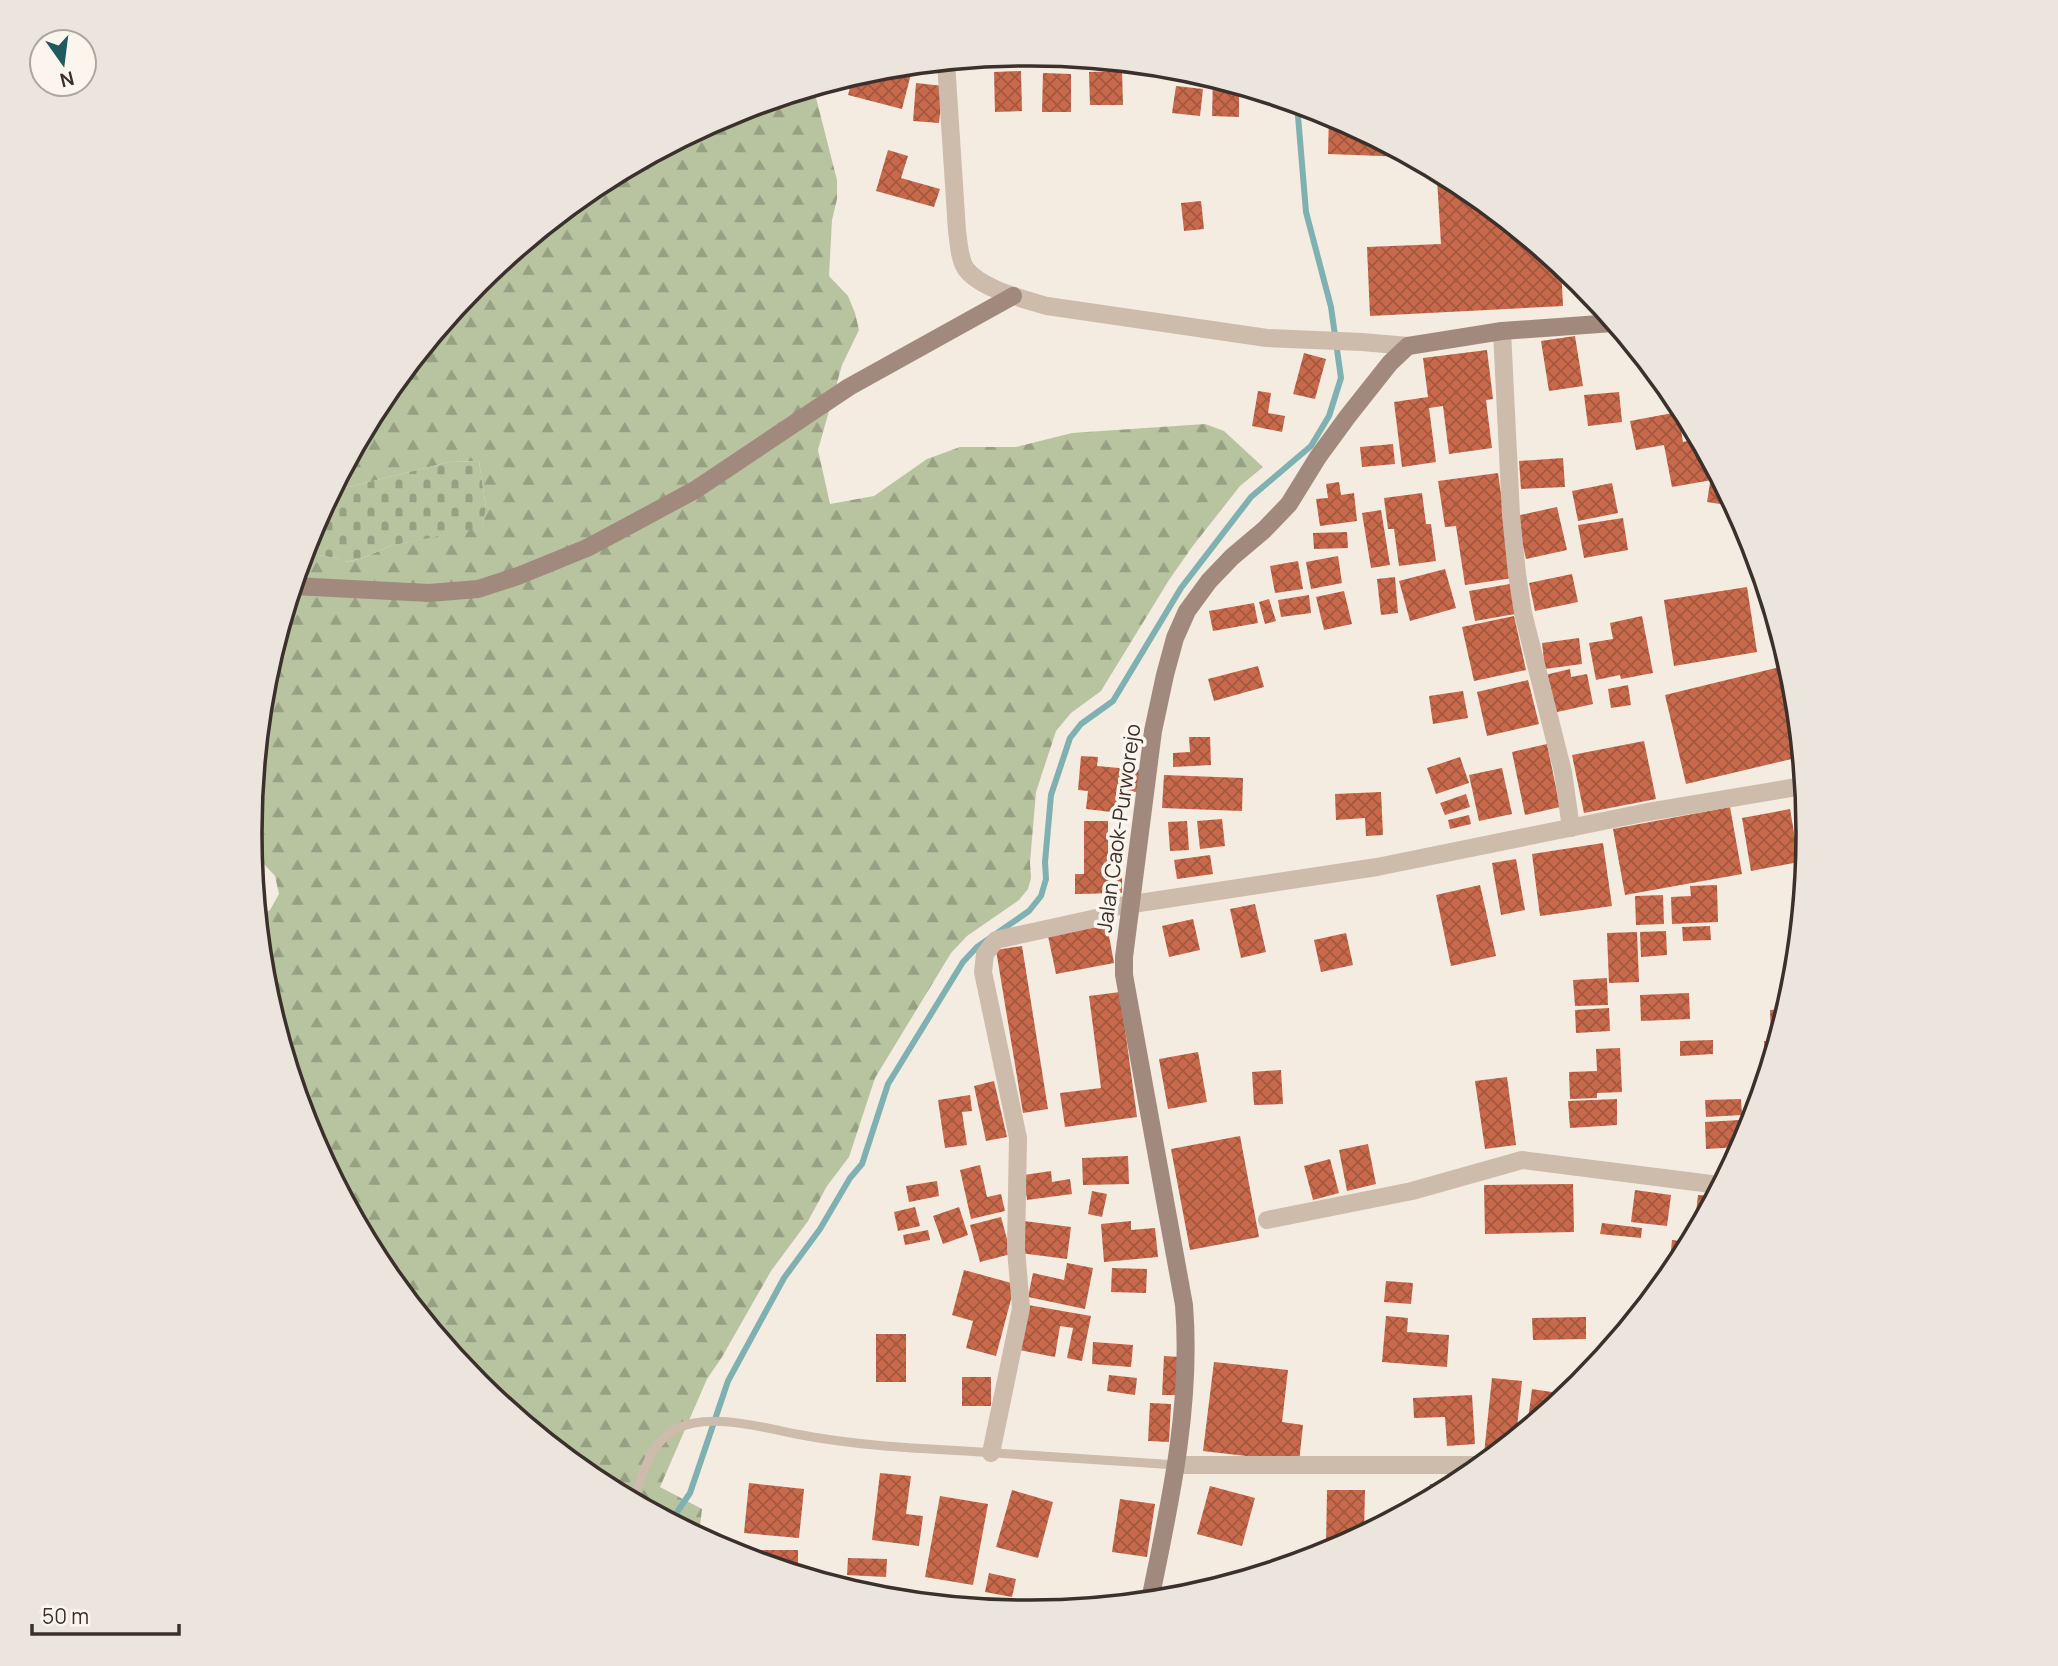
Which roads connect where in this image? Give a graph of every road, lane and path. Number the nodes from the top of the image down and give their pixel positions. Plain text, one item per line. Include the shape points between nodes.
1 (947, 71) edge
2 (1013, 296) junction
3 (1601, 324) edge
4 (1502, 331) junction
5 (1408, 346) junction
6 (303, 586) edge
7 (1794, 788) edge
8 (1571, 828) junction
9 (1133, 904) junction
10 (1710, 1184) edge
11 (1267, 1220) dead end
12 (991, 1453) junction
13 (1177, 1465) junction
14 (1462, 1465) edge
15 (637, 1491) edge
16 (1152, 1589) edge

1 - 2 street via 961,257 973,276
2 - 5 street via 1046,306 1267,338
2 - 6 street via 849,387 695,490 587,548 541,567 478,589 429,593
3 - 4 street
4 - 5 street
4 - 8 street via 1517,574 1563,772
5 - 9 street, Jalan Caok-Purworejo via 1348,416 1289,504 1209,581 1187,611 1175,639 1153,731
7 - 8 street
8 - 9 street via 1377,867
9 - 12 street via 1113,907 1101,917 1002,937 990,945 982,964 1018,1138 1016,1248 1021,1308
9 - 13 street, Jalan Caok-Purworejo via 1124,975 1187,1342
10 - 11 street via 1522,1160 1412,1191
12 - 13 lane
12 - 15 lane via 829,1440 709,1422 676,1429 664,1437 653,1450
13 - 14 street
13 - 16 street, Jalan Caok-Purworejo

